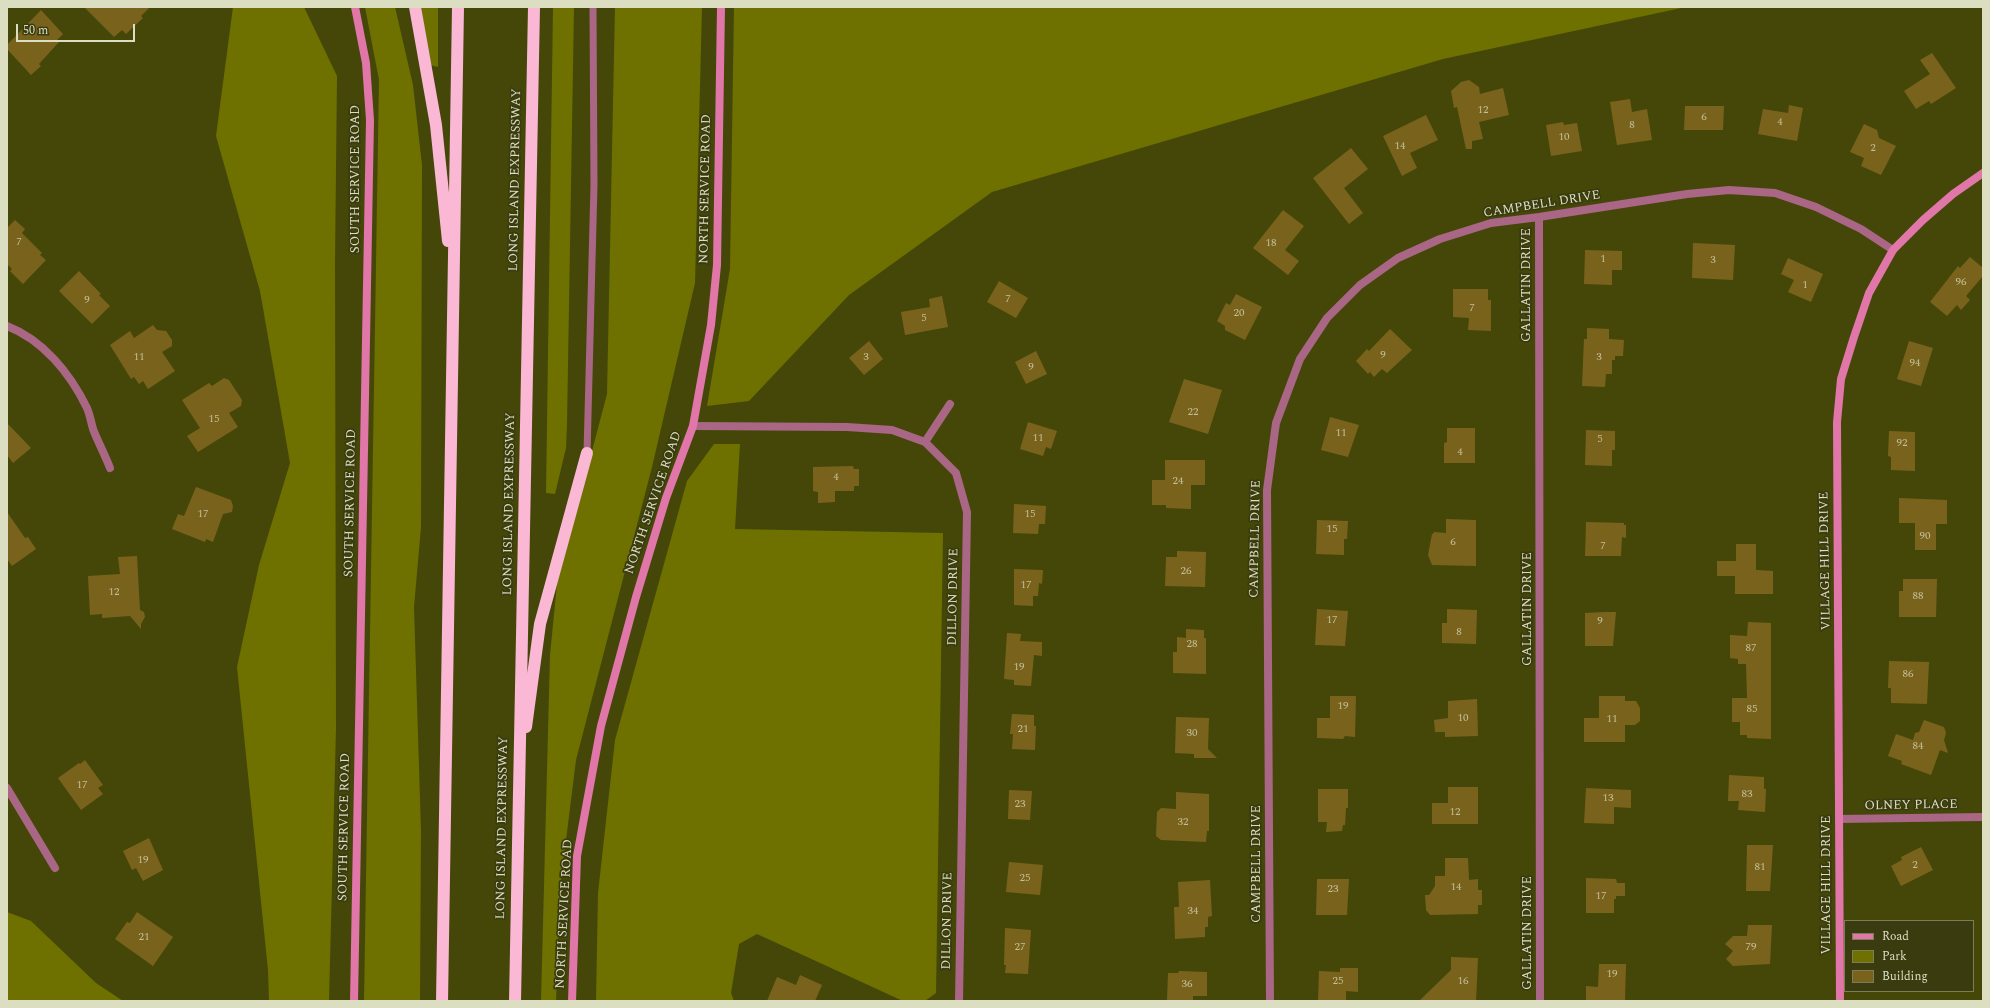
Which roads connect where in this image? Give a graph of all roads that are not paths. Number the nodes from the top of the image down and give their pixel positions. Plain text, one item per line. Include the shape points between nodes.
1 (354, 7) edge
2 (415, 7) edge
3 (458, 7) edge
4 (534, 7) edge
5 (593, 7) edge
6 (721, 7) edge
7 (1983, 173) edge
8 (1539, 217) junction
9 (1894, 250) junction
10 (454, 293) junction
11 (7, 326) edge
12 (950, 404) dead end
13 (693, 426) junction
14 (925, 442) junction
15 (587, 453) joint
16 (110, 468) dead end
17 (518, 785) junction
18 (7, 788) edge
19 (1983, 817) edge
20 (1839, 819) junction
21 (55, 868) dead end
22 (354, 1001) edge
23 (442, 1001) edge
24 (514, 1001) edge
25 (572, 1001) edge
26 (959, 1001) edge
27 (1270, 1001) edge
28 (1540, 1001) edge
29 (1840, 1001) edge

1 - 22 main road, SOUTH SERVICE ROAD via 366,63 370,120
2 - 10 highway via 436,125
3 - 10 highway
4 - 17 highway, LONG ISLAND EXPRESSWAY
5 - 15 lane via 594,186
6 - 13 main road, NORTH SERVICE ROAD via 717,265 711,325
7 - 9 main road, VILLAGE HILL DRIVE via 1948,198
8 - 9 street, CAMPBELL DRIVE via 1687,194 1729,190 1775,194 1816,207 1861,229
8 - 27 street, CAMPBELL DRIVE via 1491,223 1440,239 1398,258 1360,285 1328,318 1300,359 1276,423 1267,490
8 - 28 street, GALLATIN DRIVE
9 - 20 main road, VILLAGE HILL DRIVE via 1869,293 1841,379 1837,422
10 - 23 highway
11 - 16 street via 18,330 46,349 70,380 87,409
12 - 14 street
13 - 14 street, DILLON DRIVE via 847,427 892,430
13 - 25 main road, NORTH SERVICE ROAD via 666,498 600,726 577,856
14 - 26 street, DILLON DRIVE via 956,473 967,512
15 - 17 highway via 540,624
17 - 24 highway, LONG ISLAND EXPRESSWAY
18 - 21 street
19 - 20 street, OLNEY PLACE
20 - 29 main road, VILLAGE HILL DRIVE

